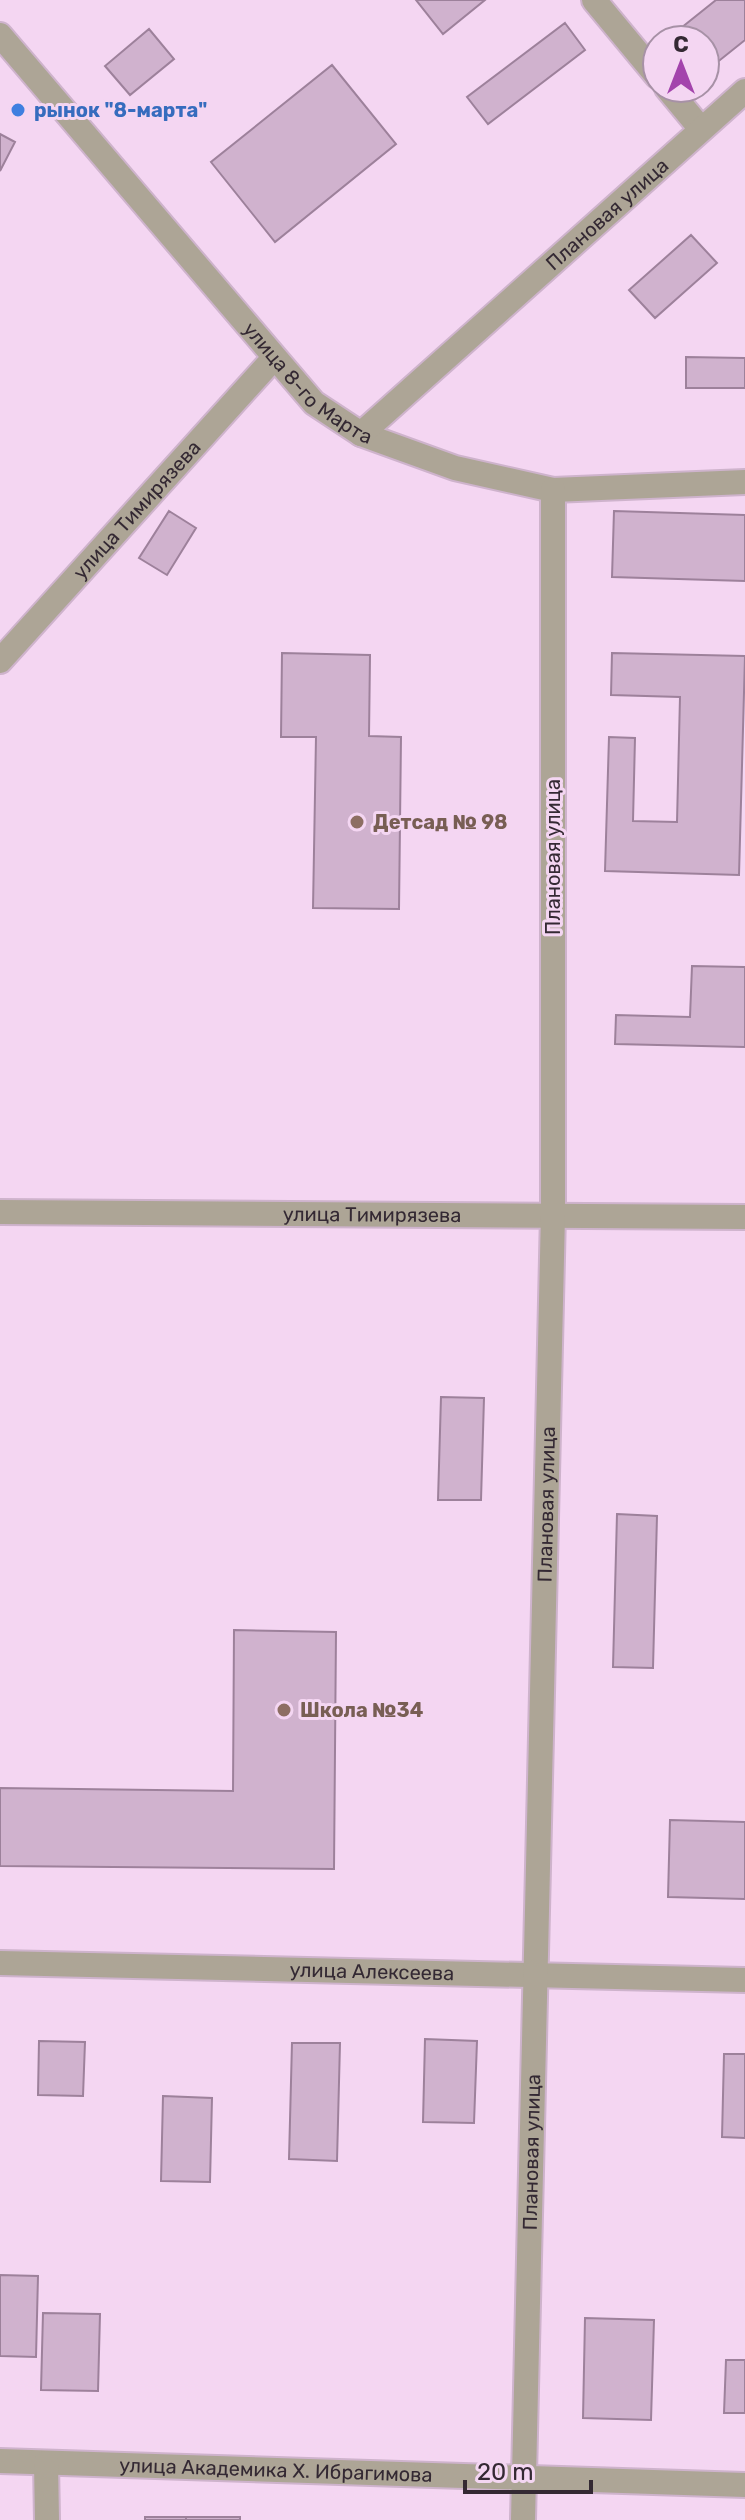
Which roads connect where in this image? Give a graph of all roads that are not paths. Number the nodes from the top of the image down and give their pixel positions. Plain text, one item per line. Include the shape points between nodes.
1 (594, 0) edge
2 (0, 35) edge
3 (641, 57) edge
4 (745, 91) edge
5 (680, 104) edge
6 (701, 129) junction
7 (274, 358) junction
8 (361, 434) junction
9 (745, 482) edge
10 (553, 490) junction
11 (0, 661) edge
12 (0, 1212) edge
13 (553, 1214) junction
14 (745, 1217) edge
15 (0, 1963) edge
16 (533, 1976) junction
17 (745, 1980) edge
18 (0, 2461) edge
19 (46, 2463) junction
20 (523, 2478) junction
21 (745, 2485) edge
22 (47, 2520) edge
23 (523, 2520) edge

1 - 3 street
2 - 7 street, улица 8-го Марта
4 - 6 street, Плановая улица
5 - 6 street
6 - 8 street, Плановая улица
7 - 8 street, улица 8-го Марта via 314,403
7 - 11 street, улица Тимирязева
8 - 10 street, улица 8-го Марта via 455,468
9 - 10 street, улица 8-го Марта
10 - 13 street, Плановая улица
12 - 13 street, улица Тимирязева
13 - 14 street, улица Тимирязева
13 - 16 street, Плановая улица
15 - 16 street, улица Алексеева
16 - 17 street, улица Алексеева
16 - 20 street, Плановая улица
18 - 19 street, улица Академика Х. Ибрагимова
19 - 20 street, улица Академика Х. Ибрагимова
19 - 22 street
20 - 21 street, улица Академика Х. Ибрагимова
20 - 23 street, Плановая улица

